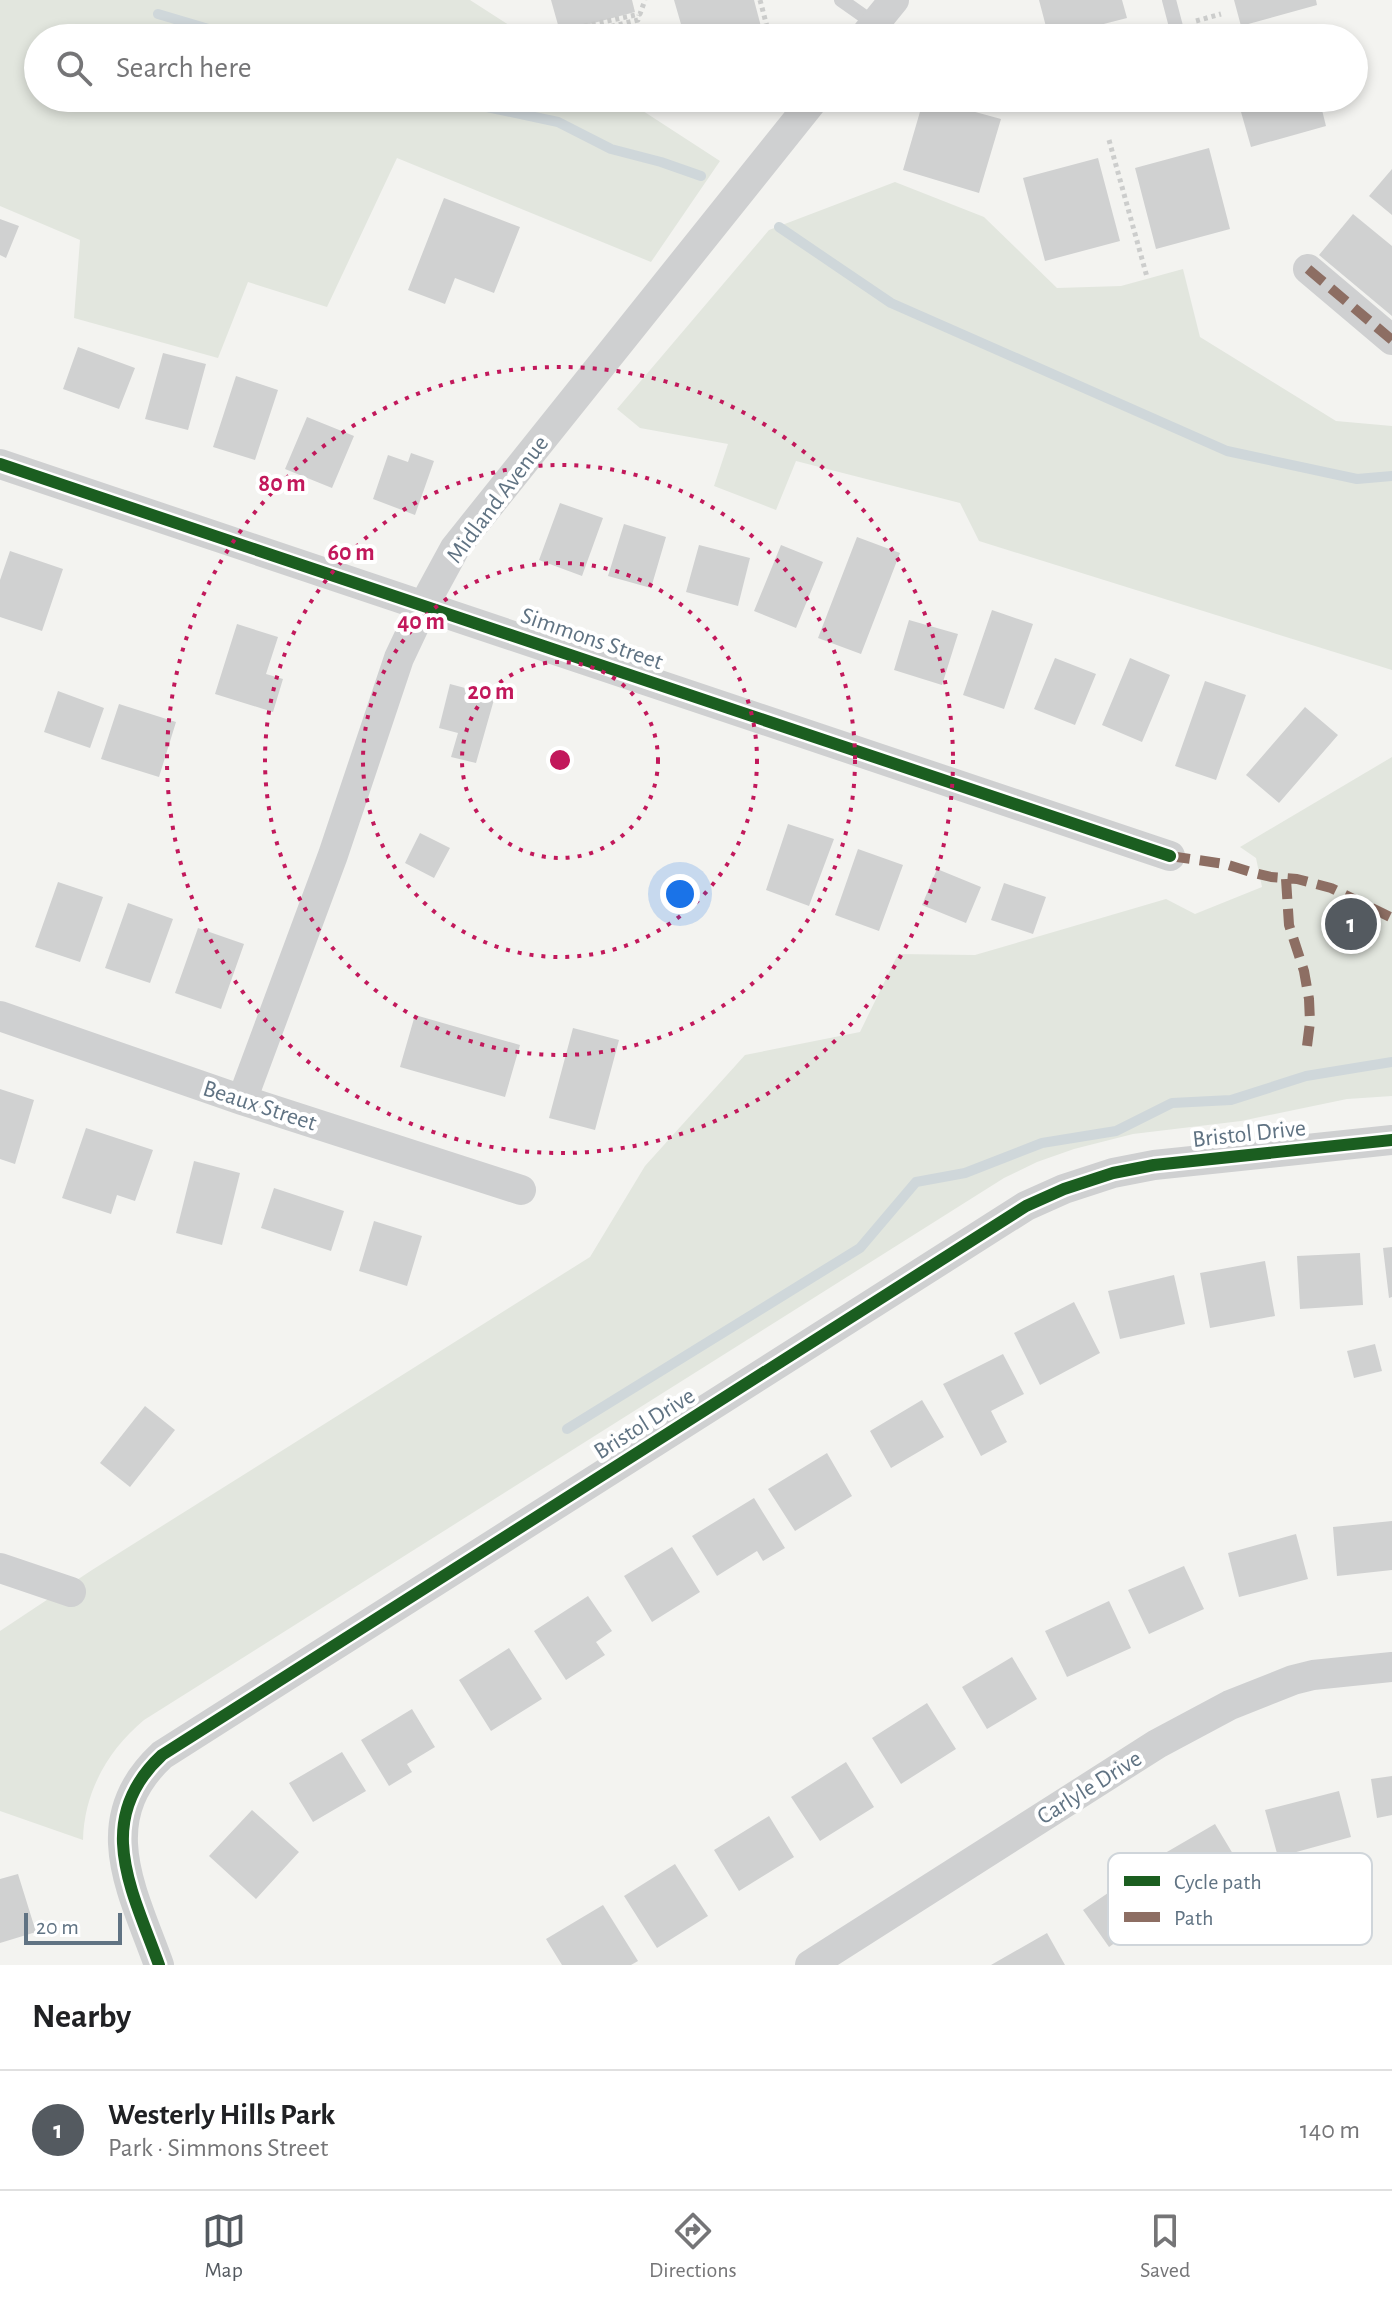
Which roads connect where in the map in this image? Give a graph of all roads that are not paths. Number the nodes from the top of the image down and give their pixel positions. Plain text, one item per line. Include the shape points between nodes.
1 (841, 0) edge
2 (894, 0) edge
3 (1169, 0) edge
4 (867, 24) edge
5 (883, 24) edge
6 (1175, 24) edge
7 (804, 112) edge
8 (1308, 269) dead end
9 (1392, 340) edge
10 (0, 464) edge
11 (424, 605) junction
12 (1170, 856) dead end
13 (0, 1016) edge
14 (242, 1100) junction
15 (1392, 1140) edge
16 (521, 1190) dead end
17 (0, 1568) edge
18 (71, 1592) dead end
19 (1392, 1667) edge
20 (159, 1965) edge
21 (810, 1965) edge

1 - 4 lane
2 - 5 street
3 - 6 lane
7 - 11 street, Midland Avenue via 455,548
8 - 9 street
10 - 11 street, Simmons Street
11 - 12 street, Simmons Street
11 - 14 street, Midland Avenue via 399,658
13 - 14 street, Beaux Street
14 - 16 street, Beaux Street
15 - 20 street, Bristol Drive via 1154,1165 1064,1189 1026,1206 162,1755 138,1782 122,1841 126,1873
17 - 18 street
19 - 21 street, Carlyle Drive via 1313,1675 1230,1705 1157,1744

